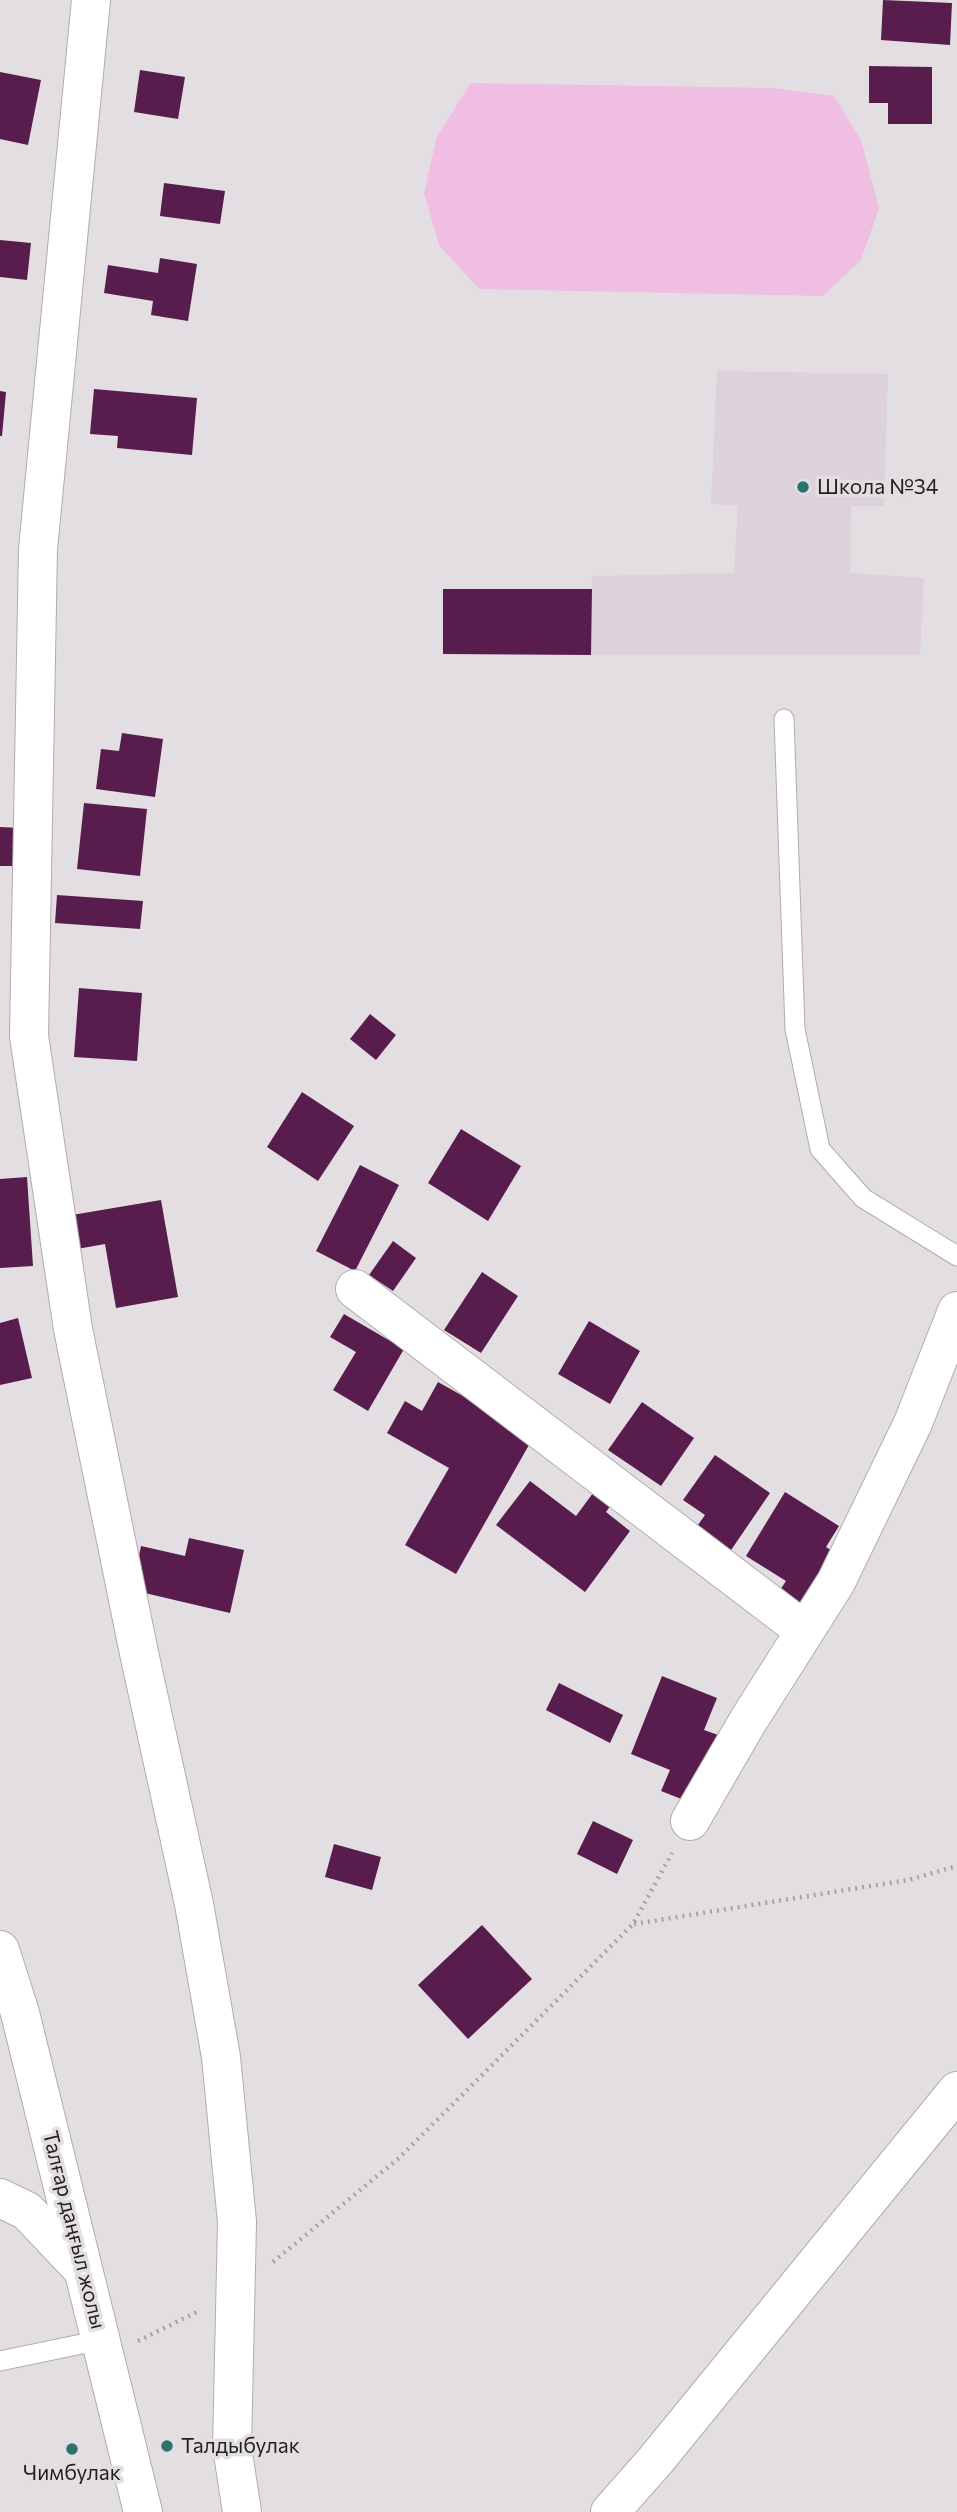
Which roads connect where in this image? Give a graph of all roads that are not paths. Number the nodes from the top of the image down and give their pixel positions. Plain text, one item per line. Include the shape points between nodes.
1 (91, 0) edge
2 (784, 719) dead end
3 (957, 1256) edge
4 (355, 1289) dead end
5 (957, 1311) edge
6 (805, 1631) junction
7 (690, 1821) road end
8 (0, 1950) edge
9 (957, 2091) edge
10 (0, 2198) edge
11 (83, 2270) junction
12 (104, 2349) junction
13 (0, 2361) edge
14 (143, 2512) edge
15 (242, 2512) edge
16 (610, 2512) edge

1 - 15 street via 38,549 29,1036 74,1329 138,1653 194,1904 221,2057 237,2221 232,2447
2 - 3 lane via 795,1029 820,1149 863,1198
4 - 6 street
5 - 6 street via 913,1423 836,1582
6 - 7 street
8 - 11 street, Талғар даңғыл жолы via 20,2013
9 - 16 street
10 - 11 street via 27,2211
11 - 12 street, Талғар даңғыл жолы
12 - 13 lane
12 - 14 street, Талғар даңғыл жолы

